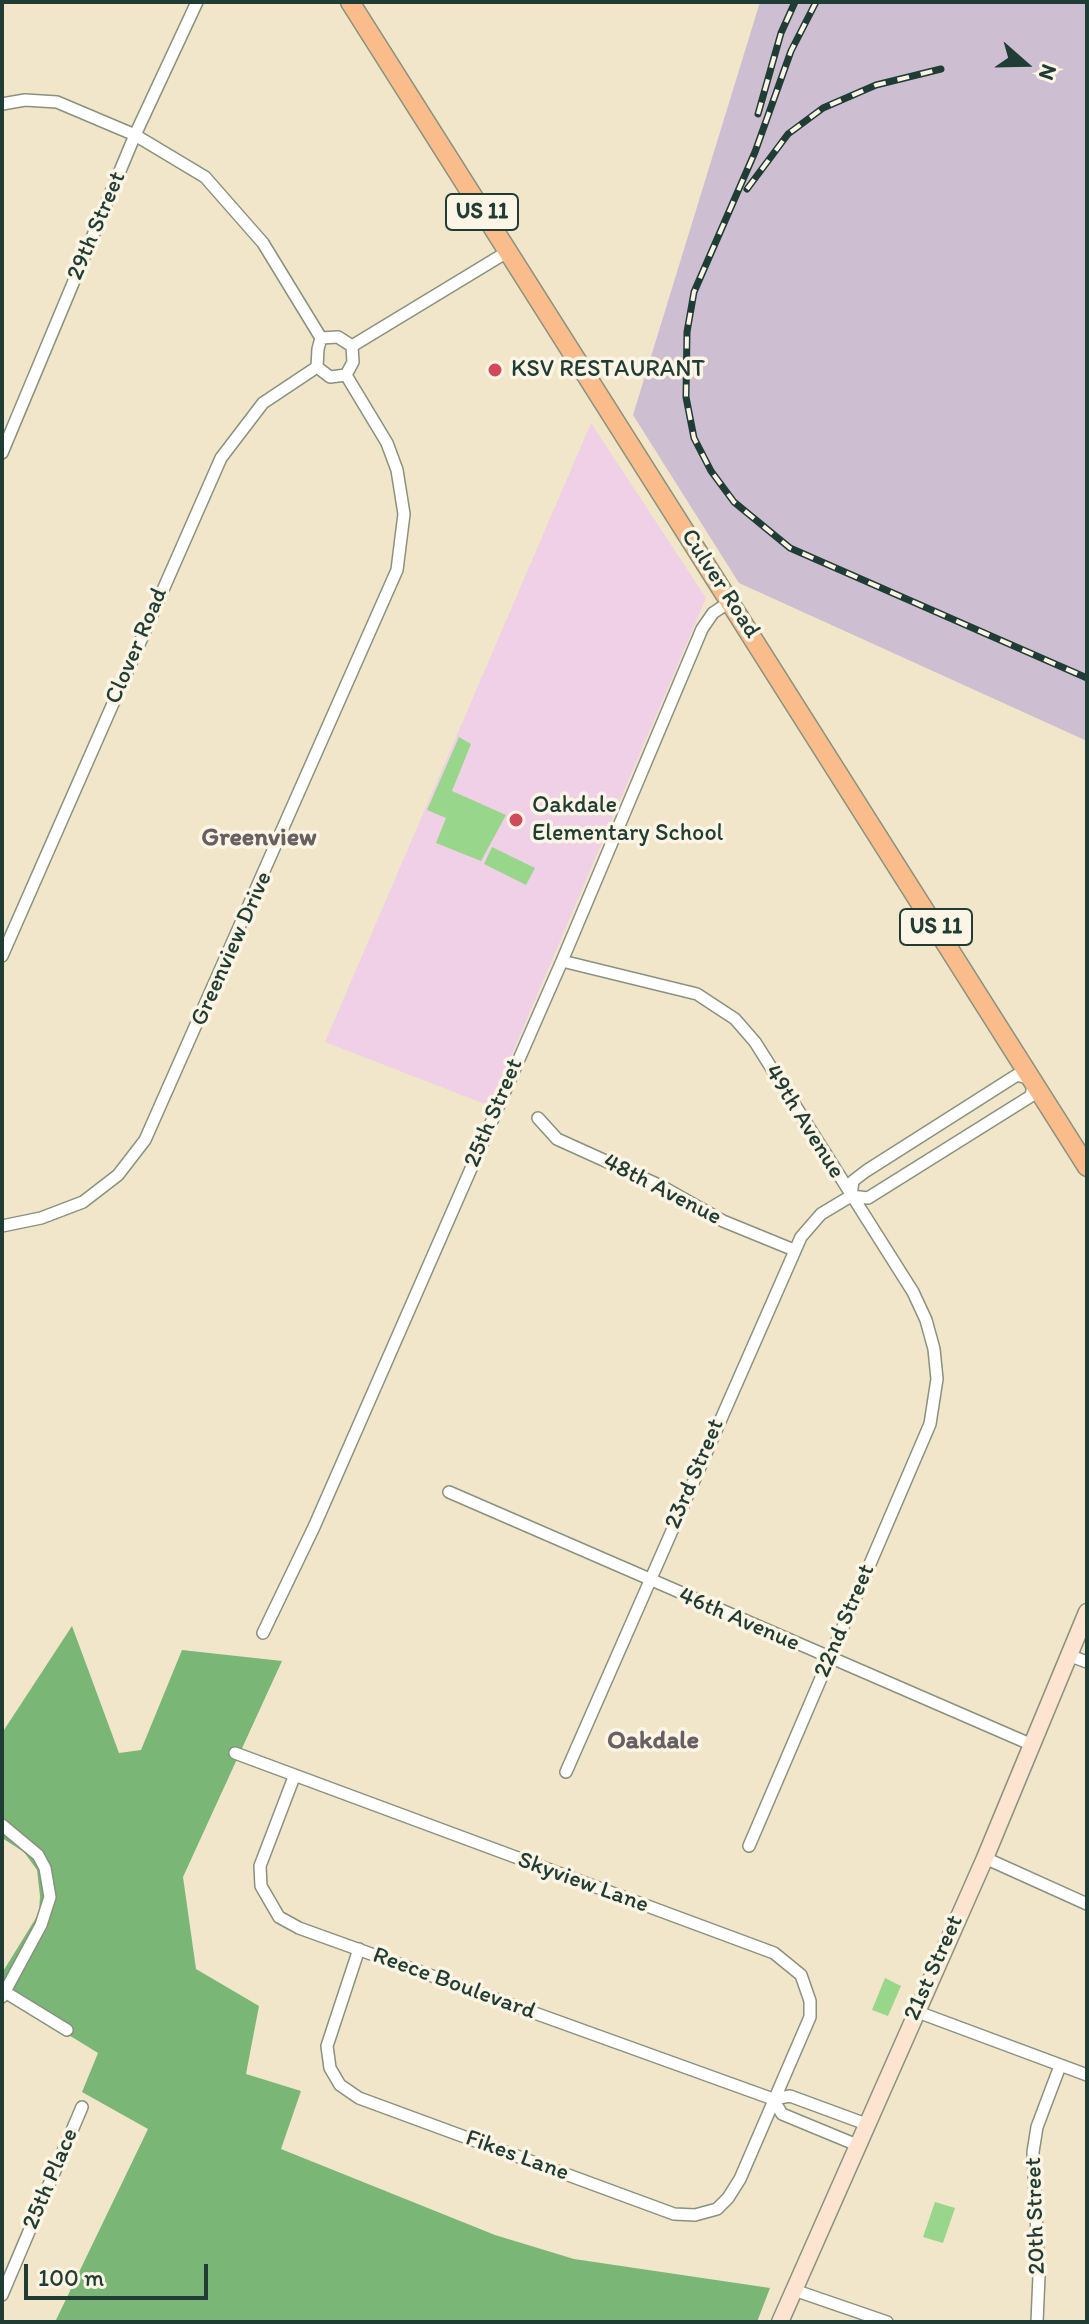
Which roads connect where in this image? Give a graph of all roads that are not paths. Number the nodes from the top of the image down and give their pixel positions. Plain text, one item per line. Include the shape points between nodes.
1 (197, 2) edge
2 (350, 2) edge
3 (2, 104) edge
4 (135, 135) junction
5 (507, 252) junction
6 (321, 338) junction
7 (352, 346) junction
8 (317, 367) junction
9 (346, 375) junction
10 (2, 453) edge
11 (731, 601) junction
12 (2, 956) edge
13 (562, 961) junction
14 (1034, 1080) junction
15 (538, 1118) dead end
16 (1087, 1167) edge
17 (851, 1196) junction
18 (2, 1226) edge
19 (794, 1250) junction
20 (935, 1394) joint
21 (449, 1492) dead end
22 (649, 1582) junction
23 (1087, 1612) edge
24 (263, 1633) dead end
25 (1068, 1655) junction
26 (828, 1657) junction
27 (1087, 1662) edge
28 (1030, 1744) junction
29 (235, 1753) dead end
30 (566, 1772) dead end
31 (294, 1777) junction
32 (2, 1825) edge
33 (749, 1846) dead end
34 (985, 1858) junction
35 (1087, 1904) edge
36 (359, 1949) junction
37 (4, 1994) edge
38 (915, 2011) junction
39 (67, 2030) dead end
40 (1060, 2066) junction
41 (1087, 2075) edge
42 (773, 2099) junction
43 (82, 2107) dead end
44 (866, 2124) junction
45 (857, 2145) junction
46 (794, 2290) junction
47 (2, 2295) edge
48 (780, 2322) edge
49 (887, 2322) edge
50 (1037, 2322) edge

1 - 4 street, 29th Street
2 - 5 main road, Culver Road / US 11
3 - 4 street via 57,102
4 - 6 street via 205,177 226,197 263,243
4 - 10 street, 29th Street
5 - 7 street
5 - 11 main road, Culver Road / US 11
6 - 7 street via 338,337
6 - 8 street
7 - 9 street via 353,362
8 - 9 street via 330,377
8 - 12 street, Clover Road via 263,403 221,458
9 - 18 street, Greenview Drive via 397,470 404,514 397,570 145,1140 118,1175 83,1202
11 - 13 street, 25th Street via 702,629
11 - 14 main road, Culver Road / US 11
13 - 17 street, 49th Avenue via 683,990 724,1009 755,1042
13 - 24 street, 25th Street
14 - 16 main road, Culver Road / US 11
14 - 17 street, 23rd Street via 1031,1096 891,1185 868,1198
14 - 17 street, 23rd Street via 1017,1075 866,1171 853,1181
15 - 19 street, 48th Avenue via 557,1139
17 - 19 street, 23rd Street via 821,1214
17 - 20 street, 49th Avenue via 921,1306 934,1349
19 - 22 street, 23rd Street
20 - 26 street, 22nd Street via 914,1466
21 - 22 street, 46th Avenue
22 - 26 street, 46th Avenue
22 - 30 street, 23rd Street
23 - 25 street, 21st Street
25 - 27 street
25 - 28 street, 21st Street
26 - 28 street, 46th Avenue
26 - 33 street, 22nd Street
28 - 34 street, 21st Street
29 - 31 street, Skyview Lane
31 - 36 street, Reece Boulevard via 260,1866 261,1886 279,1917
31 - 42 street, Skyview Lane via 788,1962 807,1987 810,2017
32 - 37 street via 38,1855 50,1897
34 - 35 street
34 - 38 street, 21st Street
36 - 42 street, Reece Boulevard
36 - 42 street, Fikes Lane via 327,2046 330,2068 340,2085 359,2098 674,2214 717,2209 728,2198
37 - 39 street
38 - 40 street
38 - 44 street, 21st Street
40 - 41 street
40 - 50 street, 20th Street via 1033,2152
42 - 44 street, Reece Boulevard via 790,2096
42 - 45 street, Reece Boulevard via 782,2114
43 - 47 street, 25th Place
44 - 45 street, 21st Street
45 - 46 street, 21st Street
46 - 48 street, 21st Street
46 - 49 street

